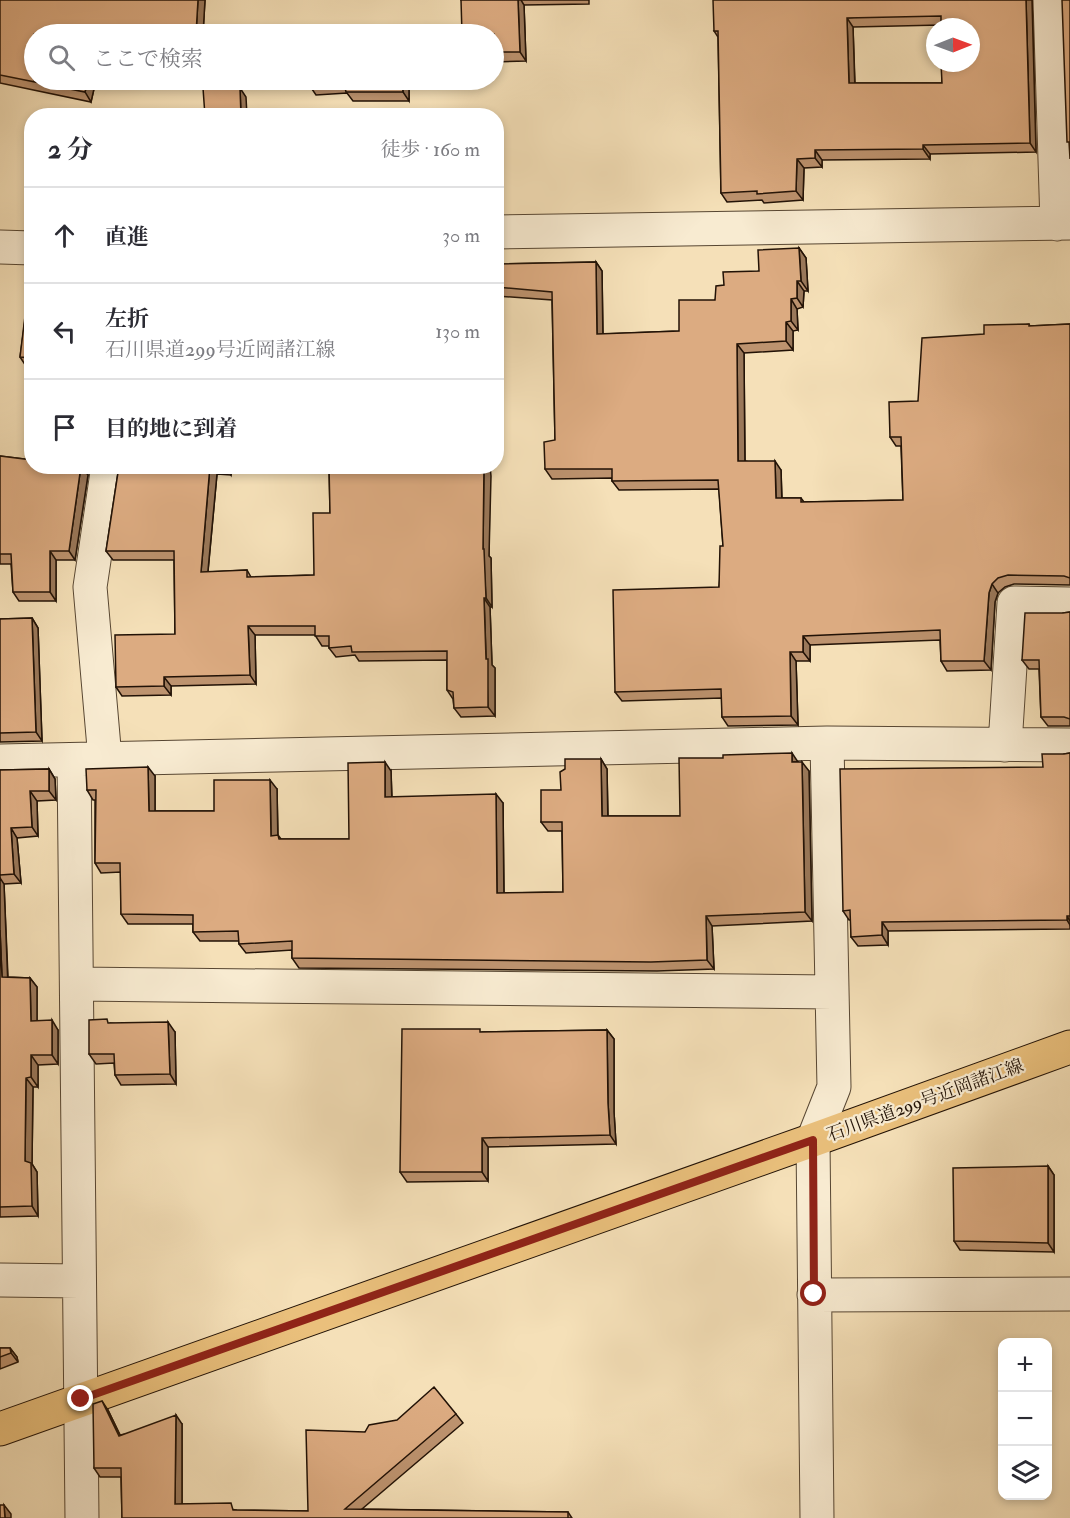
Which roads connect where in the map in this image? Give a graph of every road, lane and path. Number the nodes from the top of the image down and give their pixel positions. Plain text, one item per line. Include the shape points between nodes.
1 (1050, 0) edge
2 (1063, 224) edge
3 (504, 232) edge
4 (0, 248) edge
5 (24, 248) edge
6 (107, 474) edge
7 (1070, 604) edge
8 (827, 743) junction
9 (1005, 745) junction
10 (1070, 745) edge
11 (89, 760) junction
12 (0, 761) edge
13 (77, 984) junction
14 (832, 992) junction
15 (1070, 1047) edge
16 (813, 1140) junction
17 (0, 1280) edge
18 (79, 1281) junction
19 (814, 1294) junction
20 (1070, 1294) edge
21 (81, 1399) junction
22 (0, 1429) edge
23 (82, 1518) edge
24 (817, 1518) edge

1 - 2 street
2 - 3 street
4 - 5 street
6 - 11 street via 90,587
7 - 9 street via 1014,603
8 - 9 street
8 - 11 street
8 - 14 street
9 - 10 street
11 - 12 street
11 - 13 street
13 - 14 street
13 - 18 street
14 - 16 street via 834,1087
15 - 16 main road, 石川県道299号近岡諸江線
16 - 19 street
16 - 21 main road, 石川県道299号近岡諸江線
17 - 18 street
18 - 21 street
19 - 20 street
19 - 24 street
21 - 22 main road, 石川県道299号近岡諸江線
21 - 23 street

